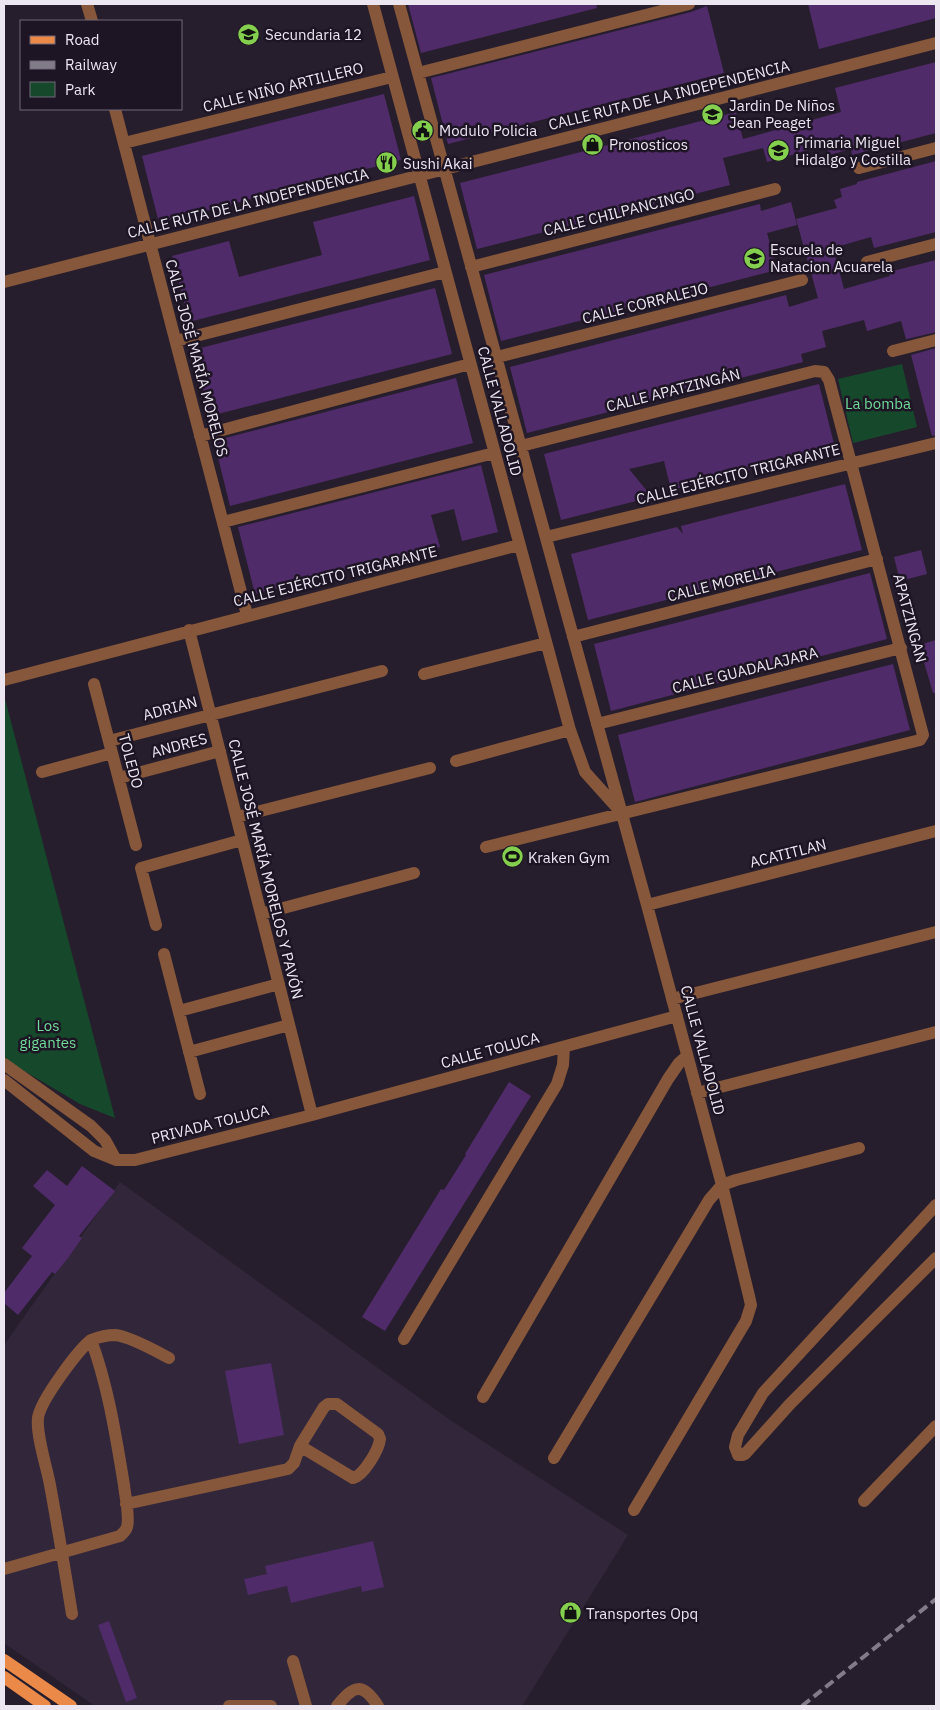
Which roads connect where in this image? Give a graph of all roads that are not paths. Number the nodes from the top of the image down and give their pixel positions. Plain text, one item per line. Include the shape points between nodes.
1 (88, 4) edge
2 (373, 4) edge
3 (399, 4) edge
4 (689, 4) edge
5 (92, 20) edge
6 (936, 44) edge
7 (418, 73) junction
8 (392, 77) junction
9 (115, 110) edge
10 (124, 143) junction
11 (936, 148) edge
12 (859, 168) dead end
13 (444, 170) junction
14 (419, 176) junction
15 (775, 189) dead end
16 (150, 244) junction
17 (936, 244) edge
18 (867, 262) dead end
19 (471, 267) junction
20 (445, 272) junction
21 (802, 280) dead end
22 (4, 282) edge
23 (936, 340) edge
24 (176, 342) junction
25 (893, 351) dead end
26 (497, 357) junction
27 (470, 364) junction
28 (829, 380) joint
29 (200, 436) junction
30 (936, 443) edge
31 (521, 446) junction
32 (494, 453) junction
33 (852, 464) junction
34 (223, 522) junction
35 (546, 537) junction
36 (519, 545) junction
37 (877, 560) junction
38 (247, 615) junction
39 (188, 630) junction
40 (573, 637) junction
41 (546, 642) junction
42 (901, 648) junction
43 (382, 671) dead end
44 (424, 674) dead end
45 (4, 680) edge
46 (94, 684) dead end
47 (210, 714) junction
48 (597, 724) junction
49 (570, 730) junction
50 (110, 747) junction
51 (220, 751) junction
52 (456, 761) dead end
53 (430, 768) dead end
54 (42, 772) dead end
55 (119, 778) junction
56 (622, 813) junction
57 (236, 817) junction
58 (936, 831) edge
59 (242, 840) junction
60 (136, 845) dead end
61 (486, 847) dead end
62 (414, 874) dead end
63 (647, 905) junction
64 (261, 914) junction
65 (156, 925) dead end
66 (936, 932) edge
67 (164, 954) dead end
68 (279, 984) junction
69 (672, 999) junction
70 (178, 1011) junction
71 (676, 1016) junction
72 (289, 1024) junction
73 (936, 1032) edge
74 (564, 1047) junction
75 (189, 1052) junction
76 (687, 1056) junction
77 (4, 1064) edge
78 (4, 1080) edge
79 (697, 1093) junction
80 (200, 1094) dead end
81 (312, 1115) junction
82 (858, 1148) dead end
83 (116, 1160) junction
84 (722, 1185) junction
85 (936, 1205) edge
86 (936, 1258) edge
87 (91, 1340) junction
88 (404, 1340) dead end
89 (169, 1358) dead end
90 (483, 1397) dead end
91 (936, 1426) edge
92 (300, 1446) junction
93 (554, 1458) dead end
94 (864, 1501) dead end
95 (126, 1504) junction
96 (634, 1510) dead end
97 (61, 1552) junction
98 (4, 1569) edge
99 (72, 1614) dead end
100 (4, 1660) edge
101 (293, 1661) dead end
102 (4, 1677) edge
103 (45, 1706) edge
104 (71, 1706) edge
105 (229, 1706) edge
106 (272, 1706) edge
107 (306, 1706) edge
108 (337, 1706) edge
109 (378, 1706) edge

1 - 5 street
2 - 8 street, CALLE VALLADOLID
3 - 7 street, CALLE VALLADOLID
4 - 7 street
6 - 13 street, CALLE RUTA DE LA INDEPENDENCIA
7 - 13 street, CALLE VALLADOLID
8 - 10 street, CALLE NIÑO ARTILLERO
8 - 14 street, CALLE VALLADOLID
9 - 10 street, CALLE JOSÉ MARÍA MORELOS
10 - 16 street, CALLE JOSÉ MARÍA MORELOS
11 - 12 street
13 - 14 street, CALLE RUTA DE LA INDEPENDENCIA
13 - 19 street, CALLE VALLADOLID
14 - 16 street, CALLE RUTA DE LA INDEPENDENCIA
14 - 20 street, CALLE VALLADOLID
15 - 19 street, CALLE CHILPANCINGO
16 - 22 street, CALLE RUTA DE LA INDEPENDENCIA
16 - 24 street, CALLE JOSÉ MARÍA MORELOS
17 - 18 street
19 - 26 street, CALLE VALLADOLID
20 - 24 street
20 - 27 street, CALLE VALLADOLID
21 - 26 street, CALLE CORRALEJO
23 - 25 street
24 - 29 street, CALLE JOSÉ MARÍA MORELOS
26 - 31 street, CALLE VALLADOLID
27 - 29 street
27 - 32 street, CALLE VALLADOLID
28 - 31 street, CALLE APATZINGÁN via 824,372 815,371
28 - 33 street, APATZINGAN
29 - 34 street, CALLE JOSÉ MARÍA MORELOS
30 - 33 street, CALLE EJÉRCITO TRIGARANTE
31 - 35 street, CALLE VALLADOLID
32 - 34 street
32 - 36 street, CALLE VALLADOLID
33 - 35 street, CALLE EJÉRCITO TRIGARANTE
33 - 37 street, APATZINGAN
34 - 38 street, CALLE JOSÉ MARÍA MORELOS
35 - 40 street, CALLE VALLADOLID
36 - 38 street, CALLE EJÉRCITO TRIGARANTE
36 - 41 street, CALLE VALLADOLID
37 - 40 street, CALLE MORELIA
37 - 42 street, APATZINGAN
38 - 39 street, CALLE EJÉRCITO TRIGARANTE
39 - 45 street, CALLE EJÉRCITO TRIGARANTE
39 - 47 street, CALLE JOSÉ MARÍA MORELOS Y PAVÓN
40 - 48 street, CALLE VALLADOLID
41 - 44 street
41 - 49 street, CALLE VALLADOLID
42 - 48 street, CALLE GUADALAJARA
42 - 56 street, APATZINGAN via 923,731 920,740
43 - 47 street, ADRIAN
46 - 50 street, TOLEDO
47 - 50 street, ADRIAN
47 - 51 street, CALLE JOSÉ MARÍA MORELOS Y PAVÓN
48 - 56 street, CALLE VALLADOLID
49 - 52 street
49 - 56 street, CALLE VALLADOLID via 585,772
50 - 54 street, ADRIAN
50 - 55 street, TOLEDO
51 - 55 street, ANDRES
51 - 57 street, CALLE JOSÉ MARÍA MORELOS Y PAVÓN
53 - 57 street
55 - 60 street, TOLEDO
56 - 61 street
56 - 63 street, CALLE VALLADOLID
57 - 59 street, CALLE JOSÉ MARÍA MORELOS Y PAVÓN
58 - 63 street, ACATITLAN
59 - 64 street, CALLE JOSÉ MARÍA MORELOS Y PAVÓN
59 - 65 street via 142,868
62 - 64 street
63 - 69 street, CALLE VALLADOLID
64 - 68 street, CALLE JOSÉ MARÍA MORELOS Y PAVÓN
66 - 69 street
67 - 70 street
68 - 70 street
68 - 72 street, CALLE JOSÉ MARÍA MORELOS Y PAVÓN
69 - 71 street, CALLE VALLADOLID
70 - 75 street
71 - 74 street, CALLE TOLUCA
71 - 76 street, CALLE VALLADOLID
72 - 75 street
72 - 81 street, CALLE JOSÉ MARÍA MORELOS Y PAVÓN
73 - 79 street
74 - 81 street, CALLE TOLUCA
74 - 88 street via 557,1084
75 - 80 street
76 - 79 street, CALLE VALLADOLID
76 - 90 street via 668,1079
77 - 83 street via 92,1126 105,1140
78 - 83 street, PRIVADA TOLUCA via 94,1151
79 - 84 street, CALLE VALLADOLID
81 - 83 street, PRIVADA TOLUCA via 135,1160
82 - 84 street
84 - 93 street via 709,1200
84 - 96 street, CALLE VALLADOLID via 751,1305 746,1320
85 - 86 street via 763,1393 738,1435 734,1447 738,1455 745,1454 790,1404
87 - 89 street via 116,1335
87 - 95 street via 111,1417
87 - 97 street via 80,1350 48,1396 38,1418
91 - 94 street
92 - 92 street via 324,1407 332,1403 378,1434 380,1439 377,1450 358,1476 352,1478
92 - 95 street via 294,1463 288,1469
95 - 97 street via 128,1527 120,1536
97 - 98 street
97 - 99 street
100 - 104 main road
101 - 107 street
102 - 103 main road
105 - 106 street
108 - 109 street via 351,1692 362,1689

